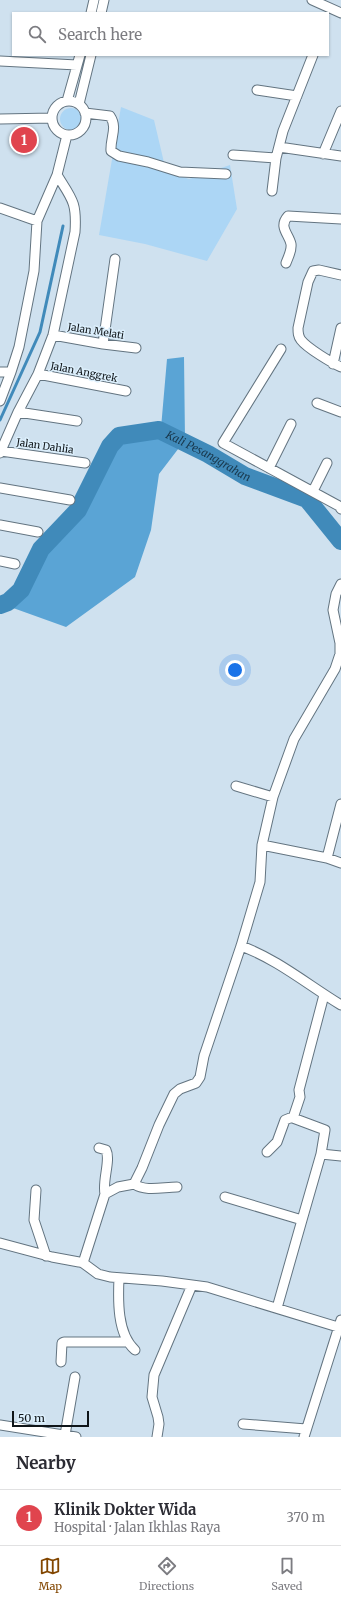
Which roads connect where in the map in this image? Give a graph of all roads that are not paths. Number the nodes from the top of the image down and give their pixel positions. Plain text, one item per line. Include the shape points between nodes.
1 (94, 0) edge
2 (104, 0) edge
3 (312, 0) edge
4 (90, 12) edge
5 (101, 12) edge
6 (334, 13) edge
7 (80, 56) edge
8 (91, 56) edge
9 (313, 56) edge
10 (0, 61) edge
11 (77, 65) junction
12 (256, 90) dead end
13 (297, 96) junction
14 (67, 102) junction
15 (79, 104) junction
16 (341, 111) edge
17 (85, 113) junction
18 (52, 118) junction
19 (0, 119) edge
20 (67, 135) junction
21 (279, 147) junction
22 (323, 154) junction
23 (233, 155) dead end
24 (341, 156) edge
25 (276, 158) junction
26 (226, 174) dead end
27 (57, 175) junction
28 (272, 191) dead end
29 (0, 208) edge
30 (341, 219) edge
31 (38, 221) junction
32 (115, 259) dead end
33 (286, 263) dead end
34 (341, 276) edge
35 (341, 328) edge
36 (53, 335) junction
37 (103, 344) junction
38 (136, 348) dead end
39 (281, 349) dead end
40 (337, 366) edge
41 (0, 372) edge
42 (11, 372) junction
43 (38, 374) junction
44 (126, 391) dead end
45 (0, 401) edge
46 (317, 403) dead end
47 (18, 412) junction
48 (341, 412) edge
49 (77, 420) dead end
50 (291, 424) dead end
51 (1, 452) edge
52 (327, 462) dead end
53 (85, 463) dead end
54 (269, 468) junction
55 (0, 488) edge
56 (313, 491) junction
57 (70, 500) dead end
58 (340, 505) edge
59 (0, 525) edge
60 (38, 532) dead end
61 (0, 561) edge
62 (16, 564) dead end
63 (341, 584) edge
64 (337, 622) edge
65 (236, 786) dead end
66 (273, 797) junction
67 (341, 804) edge
68 (262, 845) junction
69 (327, 858) junction
70 (341, 863) edge
71 (241, 946) junction
72 (324, 995) junction
73 (341, 1005) edge
74 (293, 1118) junction
75 (99, 1148) dead end
76 (267, 1152) dead end
77 (322, 1154) junction
78 (341, 1156) edge
79 (134, 1184) junction
80 (177, 1187) dead end
81 (36, 1190) dead end
82 (106, 1194) junction
83 (226, 1197) dead end
84 (302, 1220) junction
85 (0, 1243) edge
86 (46, 1256) junction
87 (83, 1263) junction
88 (119, 1278) junction
89 (192, 1285) junction
90 (277, 1308) junction
91 (340, 1325) edge
92 (128, 1342) junction
93 (135, 1350) dead end
94 (61, 1362) dead end
95 (75, 1377) dead end
96 (243, 1424) dead end
97 (0, 1425) edge
98 (305, 1433) edge
99 (65, 1435) junction
100 (76, 1437) edge
101 (157, 1437) edge

1 - 4 street
2 - 5 street
3 - 6 street
7 - 11 street
8 - 15 street
9 - 13 street
10 - 11 street
11 - 14 street
12 - 13 street
13 - 21 street
14 - 15 street
14 - 18 street via 59,104
15 - 17 street
16 - 22 street
17 - 20 street via 86,122 79,132
17 - 26 street via 110,116 114,122 111,151 120,156 180,172
18 - 19 street
18 - 20 street via 59,132
20 - 27 street
21 - 22 street
21 - 25 street
22 - 24 street
23 - 25 street
25 - 28 street
27 - 31 street
27 - 36 street via 74,202 76,215 75,232
29 - 31 street
30 - 33 street via 288,216 285,229 291,245
31 - 42 street via 34,271
32 - 37 street
34 - 40 street via 319,270 313,271 308,282 298,328 298,335 302,341
35 - 40 street
36 - 37 street, Jalan Melati
36 - 43 street
37 - 38 street, Jalan Melati
39 - 54 street via 223,443
41 - 42 street
42 - 45 street
43 - 44 street, Jalan Anggrek
43 - 47 street
46 - 48 street
47 - 49 street
47 - 51 street
50 - 54 street
51 - 53 street, Jalan Dahlia
52 - 56 street
54 - 56 street
55 - 57 street
56 - 58 street
59 - 60 street
61 - 62 street
63 - 64 street via 333,602
64 - 66 street via 340,654 335,669 294,739
65 - 66 street
66 - 68 street
67 - 69 street
68 - 69 street
68 - 71 street via 260,882
69 - 70 street
71 - 72 street via 264,955
71 - 79 street via 204,1056 200,1077 196,1083 174,1094
72 - 73 street
72 - 74 street
74 - 76 street via 285,1120 277,1142
74 - 77 street via 325,1130
75 - 82 street via 106,1150 108,1157 105,1171
77 - 78 street
77 - 84 street
79 - 80 street via 146,1188
79 - 82 street via 118,1187
81 - 86 street via 34,1220
82 - 87 street
83 - 84 street
84 - 90 street
85 - 86 street
86 - 87 street
87 - 88 street via 98,1274
88 - 89 street
88 - 92 street via 119,1311
89 - 90 street
89 - 101 street via 154,1375 152,1397 159,1424
90 - 91 street
91 - 98 street
92 - 93 street
92 - 94 street via 64,1342 61,1347
95 - 99 street
96 - 98 street
97 - 99 street
99 - 100 street

